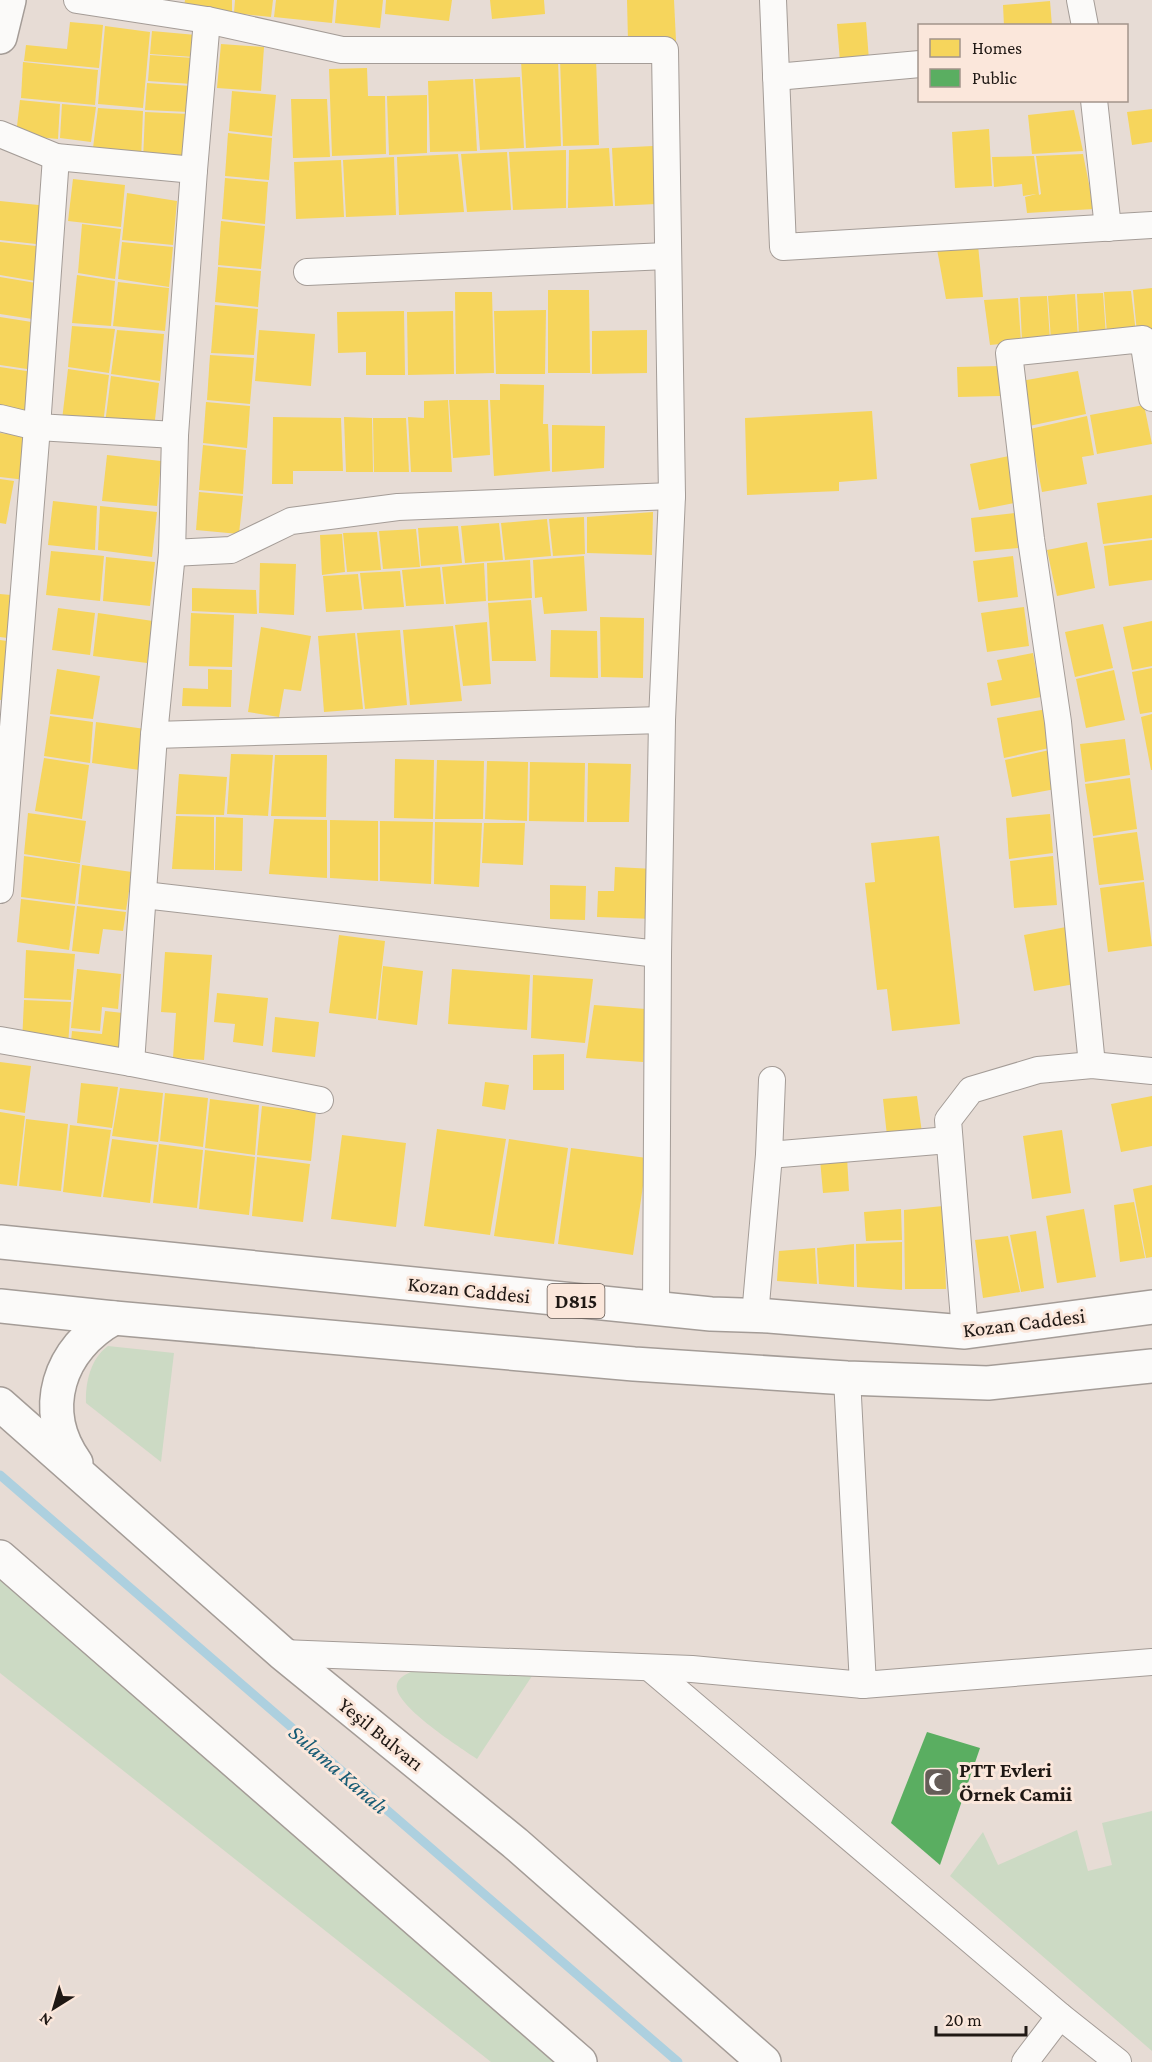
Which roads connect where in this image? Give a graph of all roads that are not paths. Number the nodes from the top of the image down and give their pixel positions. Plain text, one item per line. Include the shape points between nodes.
1 (9, 0) edge
2 (77, 0) edge
3 (772, 0) edge
4 (1080, 0) edge
5 (207, 20) junction
6 (1084, 24) edge
7 (0, 37) edge
8 (918, 64) edge
9 (776, 77) junction
10 (1094, 102) edge
11 (0, 134) edge
12 (56, 157) junction
13 (194, 170) junction
14 (1152, 225) edge
15 (1108, 228) junction
16 (667, 256) junction
17 (307, 272) dead end
18 (1152, 398) edge
19 (0, 418) edge
20 (37, 427) junction
21 (175, 435) junction
22 (672, 496) junction
23 (172, 553) junction
24 (662, 720) junction
25 (154, 735) junction
26 (0, 890) edge
27 (144, 895) junction
28 (658, 954) junction
29 (0, 1040) edge
30 (131, 1063) junction
31 (1092, 1065) junction
32 (1152, 1071) edge
33 (772, 1080) dead end
34 (320, 1100) dead end
35 (950, 1140) junction
36 (769, 1155) junction
37 (0, 1242) edge
38 (0, 1306) edge
39 (1152, 1306) edge
40 (656, 1309) junction
41 (755, 1316) junction
42 (114, 1318) junction
43 (964, 1332) junction
44 (1152, 1366) edge
45 (848, 1378) junction
46 (0, 1404) edge
47 (89, 1481) junction
48 (0, 1557) edge
49 (282, 1653) junction
50 (1152, 1662) edge
51 (650, 1668) junction
52 (863, 1685) junction
53 (1060, 2016) junction
54 (580, 2062) edge
55 (764, 2062) edge
56 (1025, 2062) edge
57 (1118, 2062) edge

1 - 7 main road
2 - 5 street
3 - 9 street
4 - 6 street
5 - 13 street
5 - 16 street via 342,50 665,50
8 - 9 street
9 - 15 street via 783,247
10 - 15 street
11 - 12 street
12 - 13 street
12 - 20 street
13 - 21 street
14 - 15 street
16 - 17 street
16 - 22 street
18 - 31 street via 1143,339 1009,353 1058,722
19 - 20 street
20 - 21 street
20 - 26 street
21 - 23 street
22 - 23 street via 398,507 291,521 231,550
22 - 24 street
23 - 25 street
24 - 25 street
24 - 28 street
25 - 27 street
27 - 28 street
27 - 30 street
28 - 40 street
29 - 30 street
30 - 34 street
31 - 32 street
31 - 35 street via 1038,1070 971,1090 948,1120
33 - 36 street
35 - 36 street
35 - 43 street
36 - 41 street
37 - 40 main road, Kozan Caddesi / D815
38 - 42 main road
39 - 43 main road, Kozan Caddesi / D815
40 - 41 main road, Kozan Caddesi / D815
41 - 43 main road, Kozan Caddesi / D815
42 - 45 main road via 634,1364
42 - 47 main road via 87,1337 70,1358 58,1392 57,1422 65,1448
44 - 45 main road via 988,1383
45 - 52 street
46 - 47 main road, Yeşil Bulvarı
47 - 49 main road, Yeşil Bulvarı
48 - 54 main road
49 - 51 street
49 - 55 main road, Yeşil Bulvarı via 515,1844
50 - 52 street
51 - 52 street
51 - 53 street
53 - 56 street
53 - 57 street

